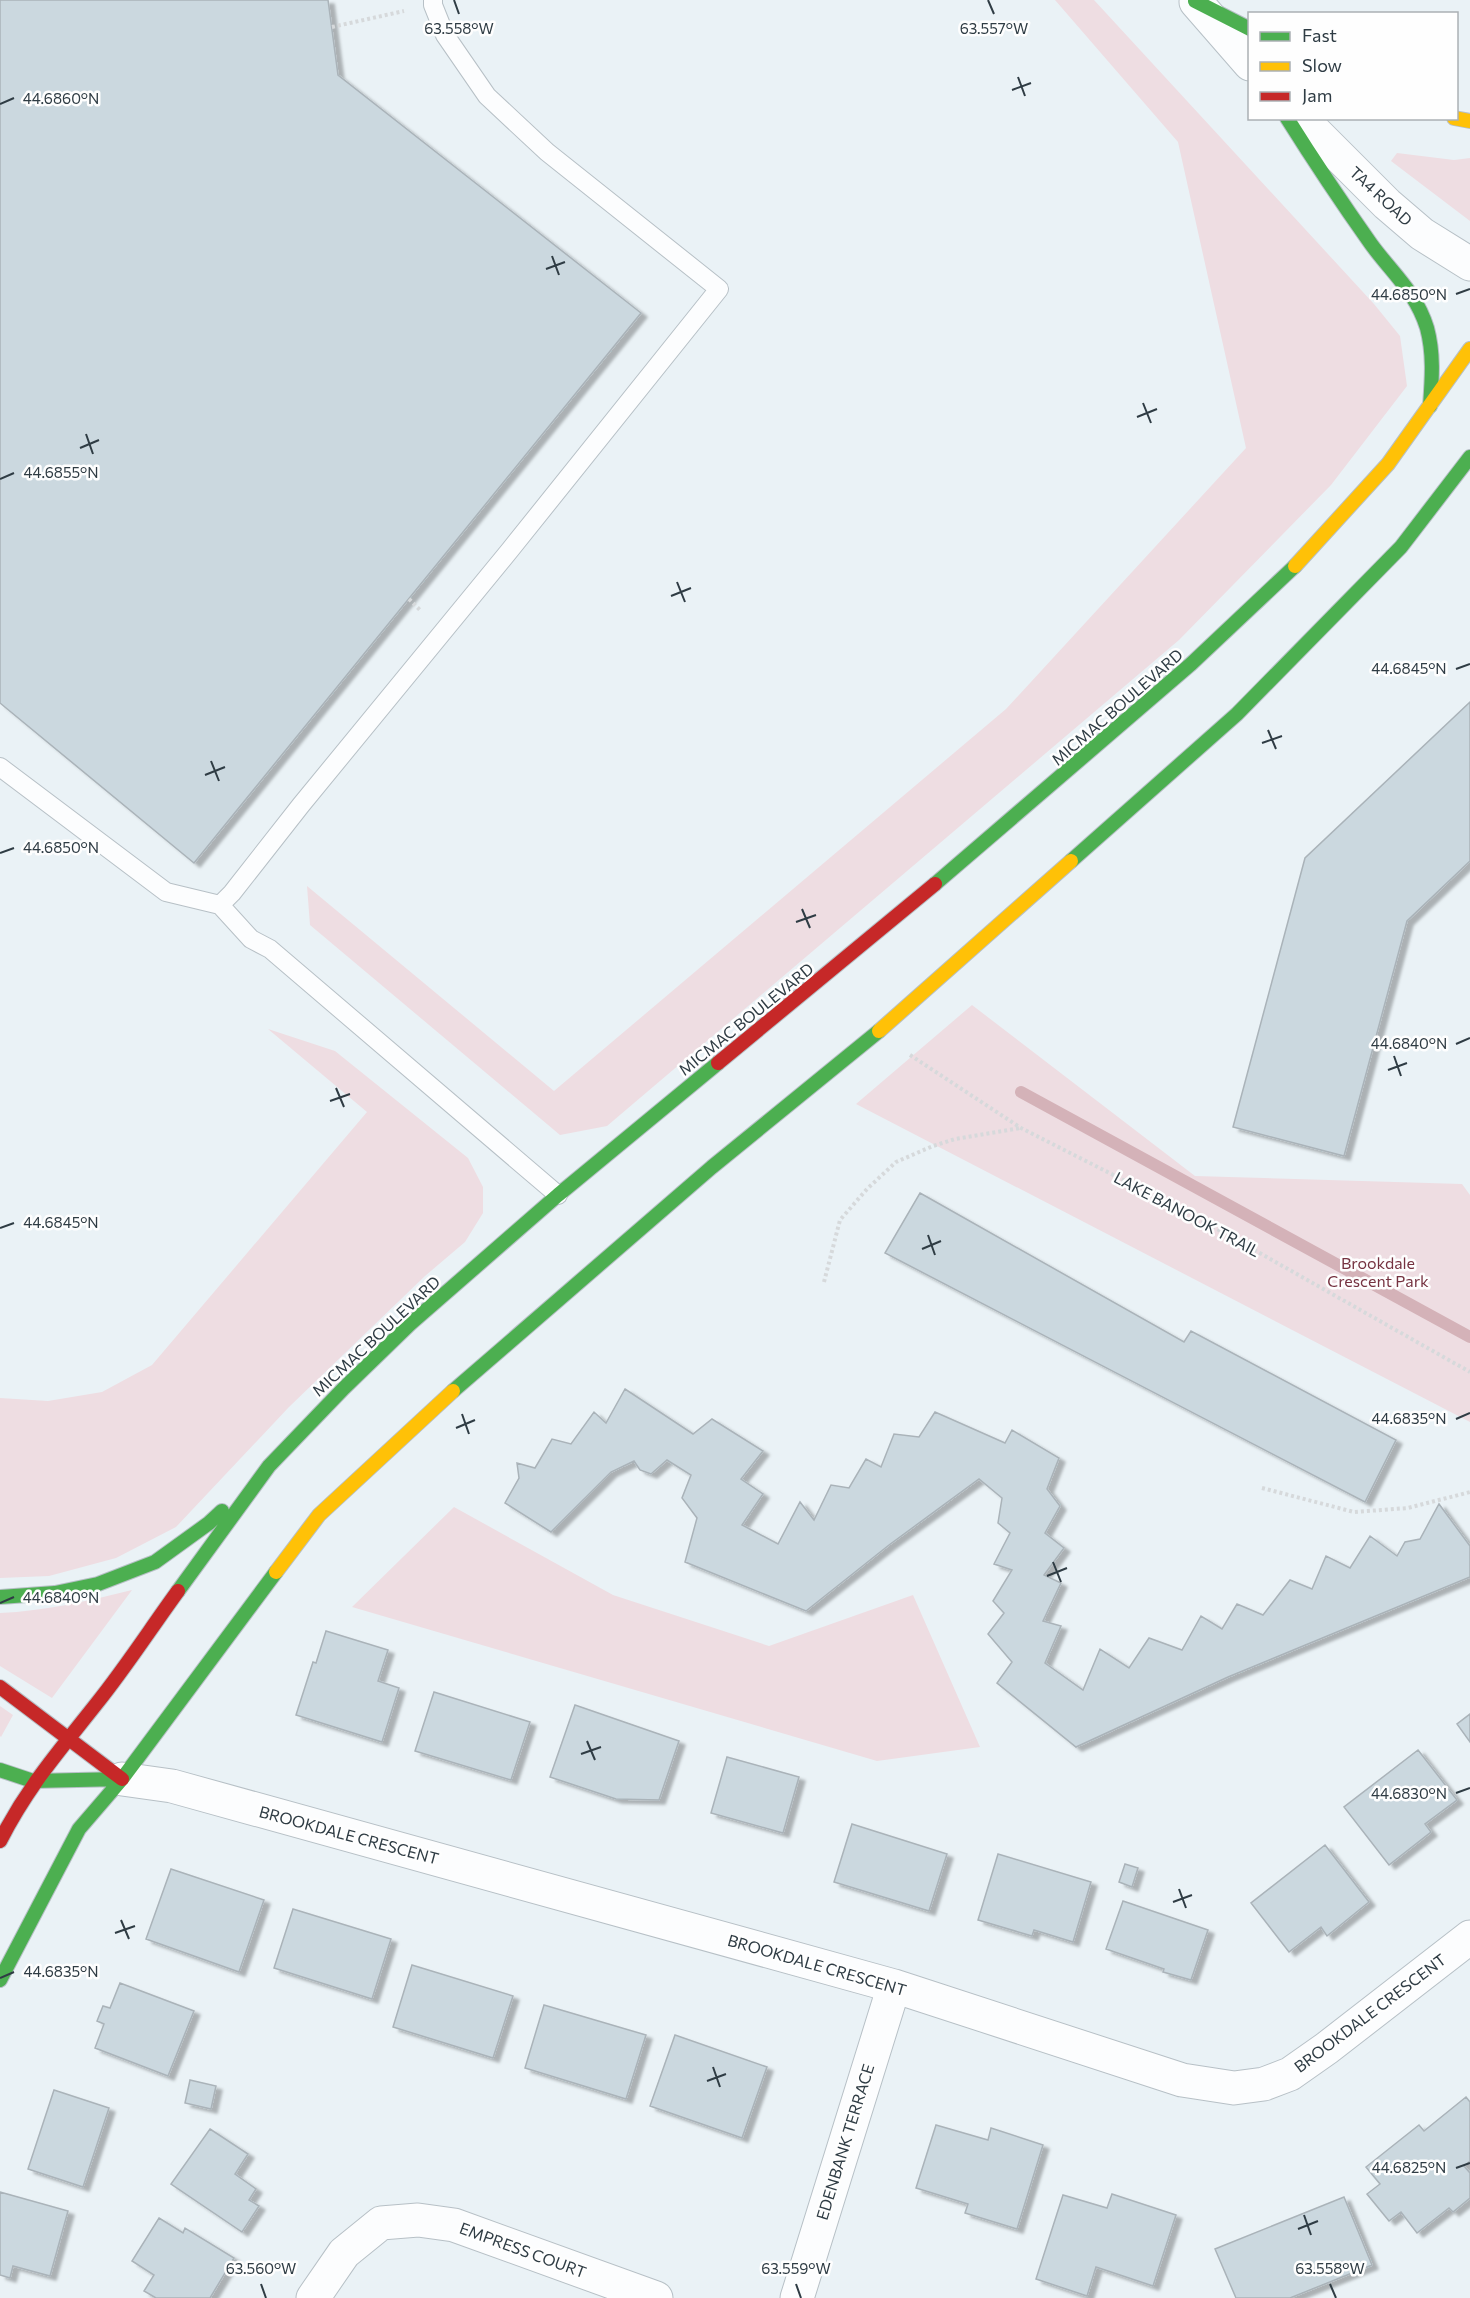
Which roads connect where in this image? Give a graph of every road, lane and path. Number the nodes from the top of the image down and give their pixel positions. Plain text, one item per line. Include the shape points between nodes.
1 (1194, 1) edge
2 (433, 2) edge
3 (332, 27) dead end
4 (1248, 28) edge
5 (1248, 62) edge
6 (1288, 120) edge
7 (1302, 120) edge
8 (1470, 264) edge
9 (1470, 349) edge
10 (1430, 407) junction
11 (1470, 457) edge
12 (0, 768) edge
13 (220, 905) junction
14 (907, 1053) dead end
15 (1021, 1128) junction
16 (558, 1195) junction
17 (824, 1282) dead end
18 (1470, 1372) edge
19 (269, 1466) junction
20 (1262, 1488) dead end
21 (1470, 1492) edge
22 (0, 1597) edge
23 (0, 1687) edge
24 (66, 1738) junction
25 (0, 1770) edge
26 (122, 1779) junction
27 (33, 1781) junction
28 (0, 1841) edge
29 (1470, 1937) edge
30 (0, 1980) edge
31 (894, 1986) junction
32 (313, 2298) edge
33 (656, 2298) edge
34 (797, 2298) edge

1 - 4 street
1 - 5 street
2 - 3 path
2 - 13 lane via 445,35 487,96 547,152 718,289
6 - 10 street via 1330,187 1408,288 1431,346
7 - 8 street, TA4 ROAD via 1387,204 1422,234
9 - 10 street, MICMAC BOULEVARD
10 - 16 street, MICMAC BOULEVARD via 1388,464 1286,575 1191,664 921,896
11 - 26 street via 1401,547 1237,714 876,1034 712,1167 477,1369 319,1515
12 - 13 lane via 166,892
13 - 16 lane via 251,939 270,949
14 - 15 path, LAKE BANOOK TRAIL
15 - 17 path via 955,1139 896,1162 840,1220
15 - 18 path, LAKE BANOOK TRAIL via 1196,1217
16 - 19 street, MICMAC BOULEVARD via 410,1324
19 - 22 street via 209,1523 155,1562 98,1584 55,1593
19 - 24 street, MICMAC BOULEVARD via 97,1703
20 - 21 path via 1354,1512 1408,1508
23 - 24 street
24 - 26 street
24 - 27 street, MICMAC BOULEVARD
25 - 27 street
26 - 27 street
26 - 30 street via 79,1829
26 - 31 street, BROOKDALE CRESCENT via 172,1786
27 - 28 street, MICMAC BOULEVARD
29 - 31 street, BROOKDALE CRESCENT via 1290,2074 1264,2084 1234,2088 1182,2080
31 - 34 street, EDENBANK TERRACE
32 - 33 street, EMPRESS COURT via 344,2253 381,2223 418,2220 454,2224

